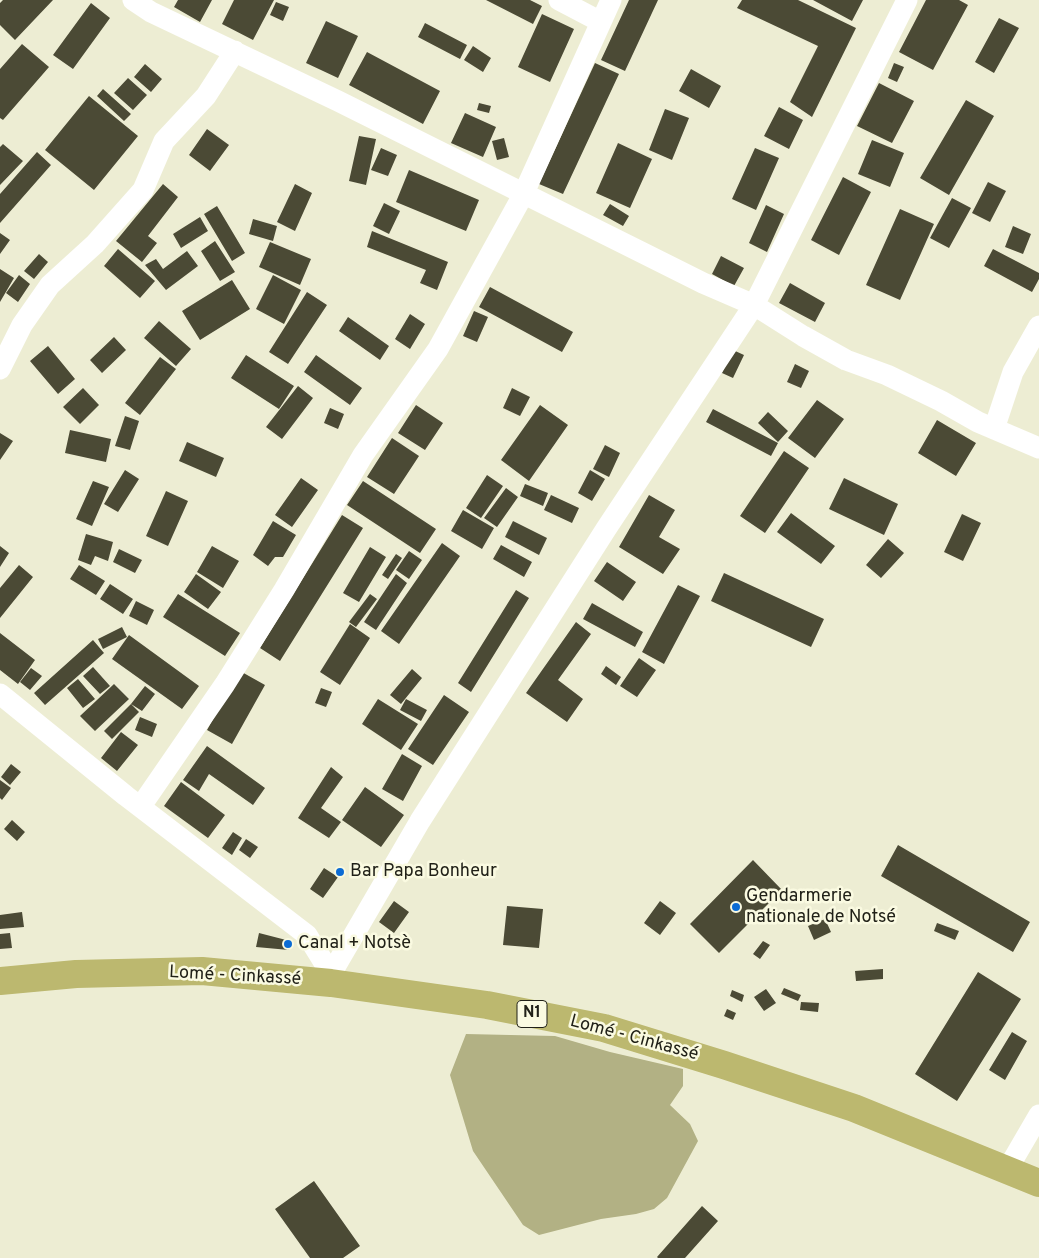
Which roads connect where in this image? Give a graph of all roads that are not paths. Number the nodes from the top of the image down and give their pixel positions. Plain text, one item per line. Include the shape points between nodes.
1 (133, 0) edge
2 (559, 0) edge
3 (610, 0) edge
4 (907, 0) edge
5 (601, 22) junction
6 (235, 51) junction
7 (523, 195) junction
8 (754, 305) junction
9 (1039, 326) edge
10 (0, 368) edge
11 (994, 429) junction
12 (1039, 448) edge
13 (0, 694) edge
14 (141, 806) junction
15 (331, 978) junction
16 (0, 981) edge
17 (1039, 1114) edge
18 (1007, 1170) junction
19 (1039, 1183) edge

1 - 6 street
2 - 5 street
3 - 5 street
4 - 8 street
5 - 7 street
6 - 7 street
6 - 10 street via 206,96 164,140 144,190 96,244 50,284 22,325
7 - 8 street
7 - 14 street via 438,349 363,455 225,684
8 - 11 street via 846,360 887,375
8 - 15 street via 606,529 420,821
9 - 11 street via 1013,372
11 - 12 street
13 - 14 street
14 - 15 street via 307,935
15 - 16 highway, Lomé - Cinkassé / N1 via 202,971 76,974
15 - 18 highway, Lomé - Cinkassé / N1 via 487,1004 604,1028 854,1108
17 - 18 street
18 - 19 highway, Lomé - Cinkassé / N1

